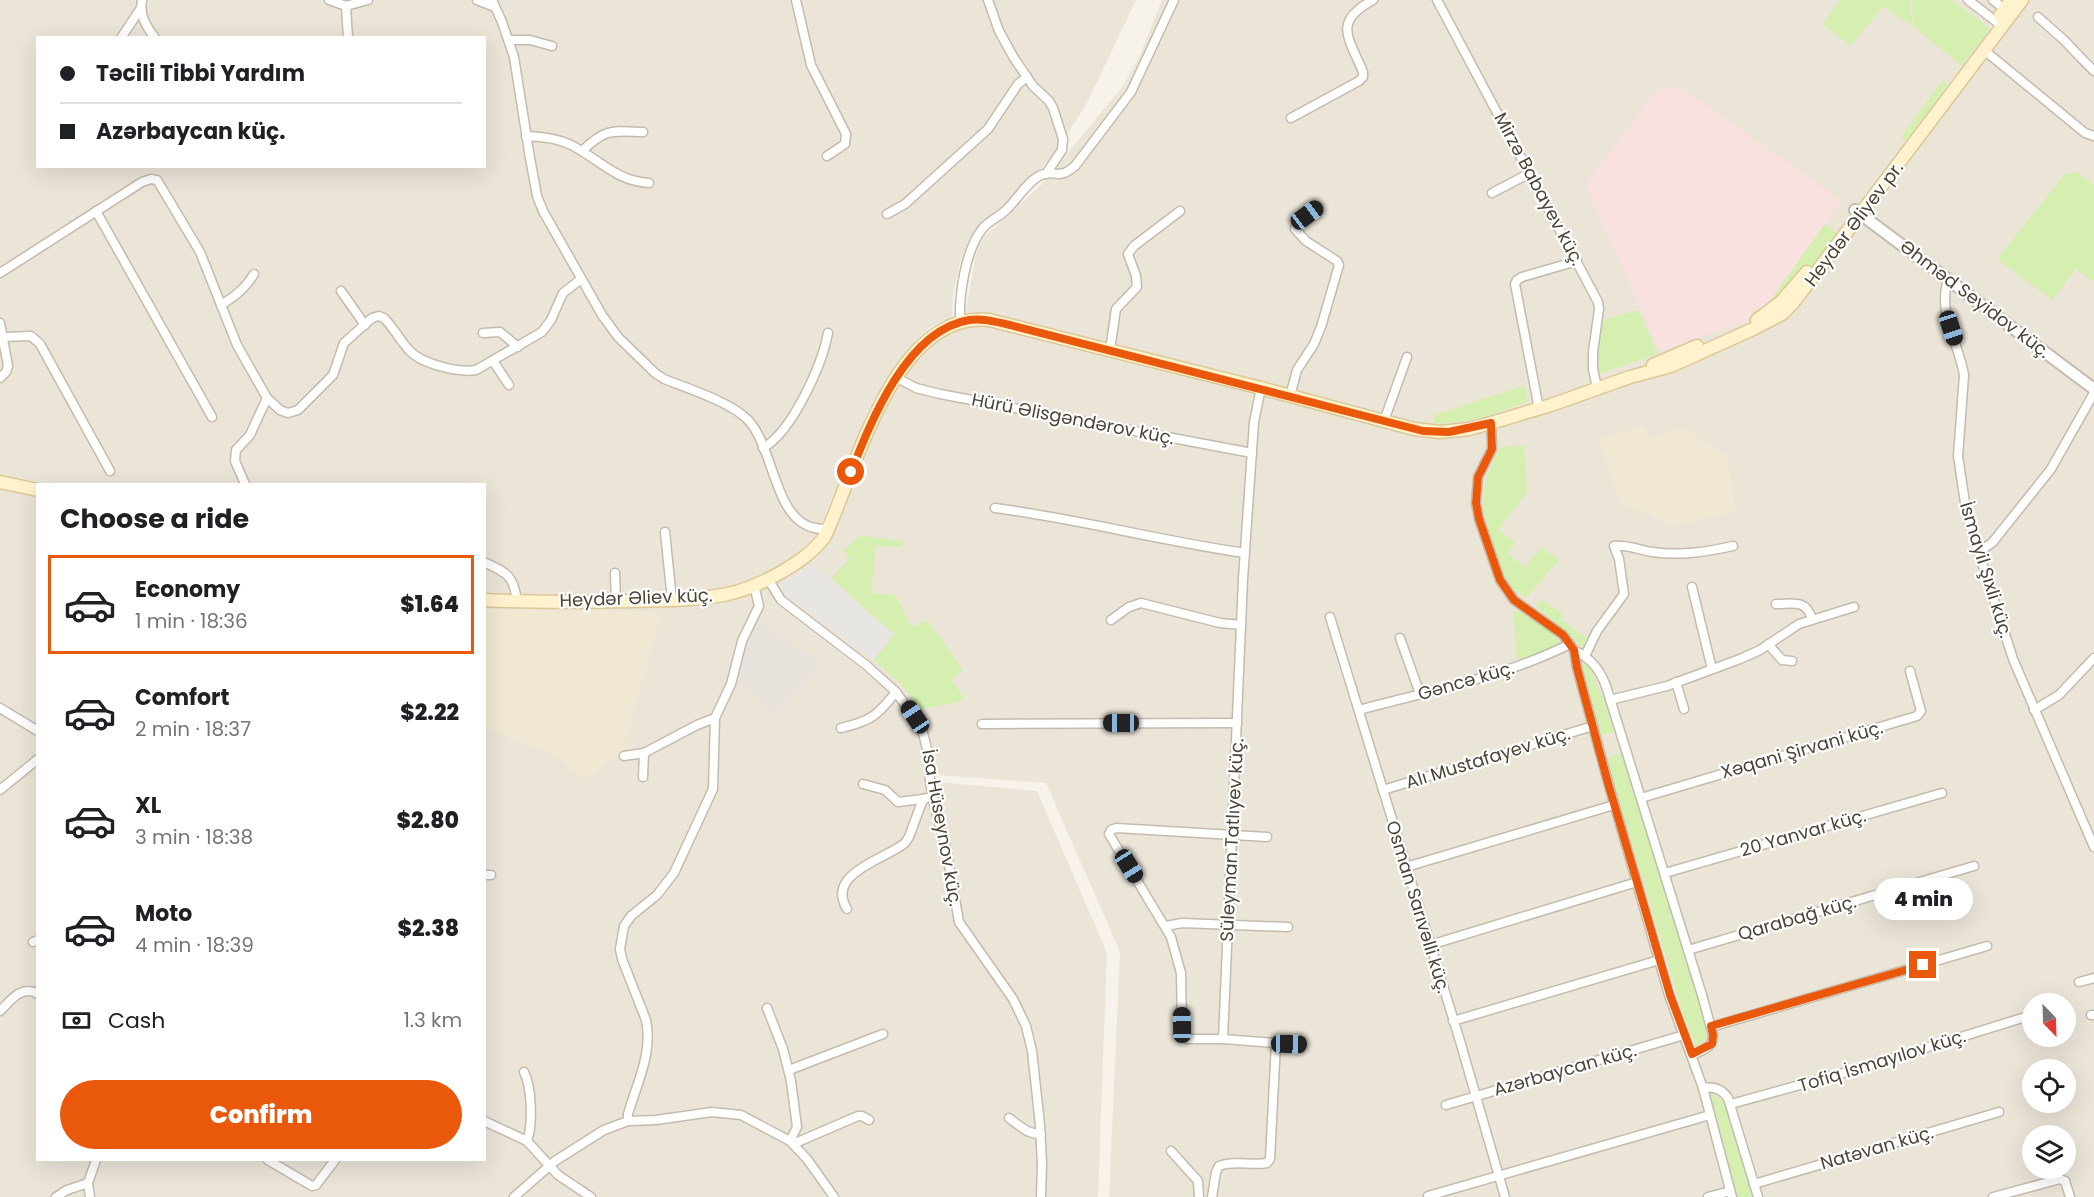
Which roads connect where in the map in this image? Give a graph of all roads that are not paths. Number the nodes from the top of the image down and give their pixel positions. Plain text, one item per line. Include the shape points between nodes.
1 (329, 0) edge
2 (368, 0) edge
3 (477, 0) edge
4 (796, 0) edge
5 (988, 0) edge
6 (1174, 0) edge
7 (1373, 0) edge
8 (1437, 0) edge
9 (1968, 0) edge
10 (1993, 0) edge
11 (2022, 0) edge
12 (494, 3) edge
13 (141, 4) edge
14 (346, 6) junction
15 (2009, 8) edge
16 (2038, 17) dead end
17 (1999, 24) junction
18 (122, 36) edge
19 (154, 36) edge
20 (348, 36) edge
21 (509, 40) junction
22 (552, 46) dead end
23 (1984, 50) junction
24 (2094, 69) edge
25 (1027, 77) junction
26 (1291, 118) dead end
27 (643, 132) dead end
28 (526, 136) junction
29 (2094, 136) edge
30 (582, 151) junction
31 (826, 156) dead end
32 (1530, 172) junction
33 (1046, 174) junction
34 (649, 183) dead end
35 (1492, 193) dead end
36 (1317, 207) dead end
37 (96, 211) junction
38 (1180, 211) dead end
39 (1859, 212) junction
40 (887, 214) dead end
41 (1577, 261) junction
42 (0, 273) edge
43 (254, 274) dead end
44 (580, 280) junction
45 (1948, 280) junction
46 (341, 291) dead end
47 (221, 305) junction
48 (960, 322) junction
49 (0, 323) edge
50 (365, 325) junction
51 (483, 333) dead end
52 (828, 333) dead end
53 (3, 337) junction
54 (518, 346) junction
55 (1110, 351) junction
56 (1407, 357) dead end
57 (493, 361) junction
58 (0, 378) edge
59 (897, 378) junction
60 (509, 385) dead end
61 (1261, 388) junction
62 (1597, 388) junction
63 (2094, 391) edge
64 (1290, 396) junction
65 (267, 398) junction
66 (1539, 409) junction
67 (212, 417) dead end
68 (1384, 421) junction
69 (1491, 423) junction
70 (763, 448) junction
71 (1252, 453) junction
72 (110, 471) dead end
73 (0, 482) edge
74 (245, 483) edge
75 (36, 490) edge
76 (995, 508) dead end
77 (828, 529) junction
78 (664, 532) dead end
79 (1733, 546) dead end
80 (1978, 552) junction
81 (1245, 553) junction
82 (486, 563) edge
83 (615, 573) dead end
84 (768, 579) junction
85 (754, 585) junction
86 (1692, 587) dead end
87 (486, 600) edge
88 (672, 600) junction
89 (517, 602) junction
90 (616, 602) junction
91 (1776, 604) dead end
92 (1854, 607) dead end
93 (1330, 617) dead end
94 (1812, 619) junction
95 (1111, 620) dead end
96 (1241, 625) junction
97 (1400, 638) dead end
98 (1768, 644) junction
99 (1572, 647) junction
100 (1585, 656) junction
101 (2094, 658) edge
102 (1792, 660) dead end
103 (1712, 669) junction
104 (1910, 671) dead end
105 (1676, 682) junction
106 (896, 692) junction
107 (1420, 694) junction
108 (1610, 700) junction
109 (0, 708) edge
110 (1684, 709) dead end
111 (1359, 710) junction
112 (2034, 710) junction
113 (715, 718) junction
114 (1237, 723) junction
115 (981, 724) dead end
116 (1593, 726) junction
117 (841, 728) dead end
118 (36, 730) edge
119 (644, 753) junction
120 (624, 756) dead end
121 (36, 761) edge
122 (644, 777) dead end
123 (863, 784) dead end
124 (0, 790) edge
125 (1383, 790) junction
126 (1942, 793) dead end
127 (933, 797) junction
128 (1641, 798) junction
129 (922, 799) junction
130 (1614, 805) junction
131 (2090, 829) edge
132 (1232, 836) junction
133 (1267, 837) dead end
134 (2094, 847) edge
135 (1974, 866) dead end
136 (1406, 867) junction
137 (1665, 873) junction
138 (1637, 882) junction
139 (847, 909) dead end
140 (1228, 925) junction
141 (1166, 926) junction
142 (1288, 927) dead end
143 (1430, 945) junction
144 (1987, 946) dead end
145 (1688, 950) junction
146 (1659, 960) junction
147 (2094, 978) edge
148 (2079, 982) dead end
149 (36, 993) edge
150 (767, 1008) dead end
151 (0, 1011) edge
152 (2022, 1018) edge
153 (1453, 1021) junction
154 (1711, 1026) junction
155 (883, 1034) dead end
156 (1684, 1035) junction
157 (1223, 1039) junction
158 (1276, 1043) junction
159 (1301, 1044) dead end
160 (1692, 1054) junction
161 (789, 1070) junction
162 (524, 1072) dead end
163 (1703, 1088) junction
164 (1476, 1096) junction
165 (1731, 1104) junction
166 (1446, 1105) dead end
167 (1999, 1112) dead end
168 (1710, 1115) junction
169 (1009, 1118) dead end
170 (869, 1120) dead end
171 (628, 1121) junction
172 (486, 1122) edge
173 (1041, 1134) junction
174 (527, 1141) junction
175 (792, 1143) junction
176 (1171, 1151) dead end
177 (96, 1161) edge
178 (270, 1161) edge
179 (334, 1161) edge
180 (549, 1166) junction
181 (1498, 1176) junction
182 (88, 1183) junction
183 (1754, 1184) junction
184 (1731, 1194) edge
185 (1428, 1196) edge
186 (56, 1197) edge
187 (90, 1197) edge
188 (514, 1197) edge
189 (591, 1197) edge
190 (834, 1197) edge
191 (1041, 1197) edge
192 (1199, 1197) edge
193 (1212, 1197) edge
194 (1504, 1197) edge
195 (1708, 1197) edge
196 (1758, 1197) edge
197 (1993, 1197) edge
198 (2070, 1197) edge

1 - 14 street
2 - 14 street
3 - 12 street
4 - 31 street via 811,65 846,134 845,144
5 - 25 street via 999,31
6 - 33 street via 1140,75 1118,111 1068,172
7 - 26 street via 1354,11 1347,27 1363,77
8 - 32 street, Mirzə Babayev küç.
9 - 17 street
10 - 15 street
11 - 15 main road
12 - 21 street
13 - 18 street
13 - 19 street
14 - 20 street
15 - 17 main road
16 - 24 street
17 - 23 main road, Heydər Əliyev pr.
17 - 39 main road
21 - 22 street
21 - 28 street
23 - 29 street via 2085,133
23 - 39 main road, Heydər Əliyev pr.
25 - 33 street via 1053,108 1063,140 1062,150
25 - 40 street via 988,129 905,204
27 - 30 street via 604,133
28 - 30 street via 562,141
28 - 44 street via 539,203
30 - 34 street via 622,177
32 - 35 street
32 - 41 street, Mirzə Babayev küç.
33 - 48 street via 1029,185 977,237 961,291
36 - 64 street via 1295,229 1339,265 1321,327 1297,370
37 - 42 street
37 - 47 street via 141,182 156,180 200,252
37 - 67 street
38 - 55 street via 1128,254 1137,287 1116,309
39 - 45 street, Əhməd Seyidov küç.
39 - 62 main road, Heydər Əliev küç. via 1793,289 1762,317
41 - 62 street, Mirzə Babayev küç. via 1599,309 1592,362
41 - 66 street via 1522,277 1515,284
43 - 47 street via 238,294
44 - 54 street via 563,293 542,332
44 - 70 street via 618,337 655,373 736,410 754,427
45 - 63 street, Əhməd Seyidov küç.
45 - 80 street, İsmayil Şıxli küç. via 1945,310 1964,375 1959,471
46 - 50 street
47 - 65 street via 237,345
48 - 55 main road, Heydər Əliev küç. via 989,320
48 - 59 main road, Heydər Əliev küç. via 929,339
49 - 53 street
50 - 57 street via 379,316 384,318 410,352 425,361 466,372
50 - 65 street via 344,343 328,382 298,410 280,410
51 - 54 street via 500,332
52 - 70 street via 820,364 797,410 774,441
53 - 58 street via 8,366
53 - 72 street via 31,336 40,344
54 - 57 street
55 - 61 main road, Heydər Əliev küç.
56 - 68 street
57 - 60 street
59 - 71 street, Hürü Əlisgəndərov küç. via 940,394
59 - 77 main road, Heydər Əliev küç. via 866,434
61 - 64 main road, Heydər Əliev küç.
61 - 71 street, Süleyman Tatlıyev küç.
62 - 66 main road, Heydər Əliev küç.
63 - 80 street via 2051,469 1992,543
64 - 68 main road, Heydər Əliev küç.
65 - 74 street via 250,435 236,450 235,462
66 - 69 main road, Heydər Əliev küç.
68 - 69 main road, Heydər Əliev küç. via 1440,432
69 - 99 street via 1492,449 1478,477 1476,503 1500,580 1514,600 1557,629
70 - 77 street via 781,493 797,519 804,525
71 - 81 street, Süleyman Tatlıyev küç.
73 - 75 main road
76 - 81 street
77 - 84 main road, Heydər Əliev küç. via 815,549
78 - 88 street
79 - 100 street via 1693,554 1614,546 1624,594
80 - 112 street, İsmayil Şıxli küç.
81 - 96 street, Süleyman Tatlıyev küç.
82 - 89 street via 511,577
83 - 90 street
84 - 85 main road, Heydər Əliev küç.
84 - 106 street, İsa Hüseynov küç. via 781,600
85 - 88 main road, Heydər Əliev küç. via 729,594
85 - 113 street via 759,606 741,641 731,684
86 - 103 street
87 - 89 main road, Heydər Əliev küç.
88 - 90 main road, Heydər Əliev küç.
89 - 90 main road, Heydər Əliev küç.
91 - 94 street via 1805,606
92 - 94 street
93 - 111 street, Osman Sarıvəlli küç.
94 - 98 street
95 - 96 street via 1141,603
96 - 114 street, Süleyman Tatlıyev küç.
97 - 107 street
98 - 102 street via 1782,660
98 - 103 street via 1751,655
99 - 100 street
99 - 107 street, Gəncə küç.
99 - 116 street
100 - 108 street via 1598,667
101 - 112 street via 2060,695
103 - 105 street
104 - 128 street, Xəqani Şirvani küç. via 1922,711 1917,716
105 - 108 street
105 - 110 street
106 - 117 street via 873,718
106 - 127 street, İsa Hüseynov küç. via 926,740
107 - 111 street, Gəncə küç.
108 - 128 street
109 - 118 street
111 - 125 street, Osman Sarıvəlli küç.
112 - 131 street, İsmayil Şıxli küç.
113 - 119 street
113 - 171 street via 713,789 674,873 657,895 631,916 621,935 622,959 648,1030 644,1064
114 - 115 street
114 - 132 street, Süleyman Tatlıyev küç.
116 - 125 street, Alı Mustafayev küç.
116 - 130 street
119 - 120 street
119 - 122 street
121 - 124 street
123 - 129 street via 885,790 898,802
125 - 136 street, Osman Sarıvəlli küç.
126 - 137 street, 20 Yanvar küç.
127 - 129 street
127 - 173 street, İsa Hüseynov küç. via 959,922 1013,999 1026,1026
128 - 137 street
129 - 139 street via 905,843 853,874 842,895
130 - 136 street
130 - 138 street
131 - 134 street, İsmayil Şıxli küç.
132 - 133 street
132 - 140 street, Süleyman Tatlıyev küç.
132 - 141 street via 1111,830 1110,838
135 - 145 street, Qarabağ küç.
136 - 143 street, Osman Sarıvəlli küç.
137 - 145 street
138 - 143 street
138 - 146 street
140 - 141 street
140 - 142 street
140 - 157 street, Süleyman Tatlıyev küç.
141 - 157 street via 1181,973 1185,1035 1188,1039
143 - 153 street, Osman Sarıvəlli küç.
144 - 154 street
145 - 154 street
146 - 153 street
146 - 156 street
147 - 148 street
149 - 151 street via 22,992
150 - 161 street
152 - 165 street, Tofiq İsmayılov küç.
153 - 164 street, Osman Sarıvəlli küç.
154 - 160 street via 1712,1044
155 - 161 street
156 - 160 street
156 - 164 street, Azərbaycan küç.
157 - 158 street
158 - 159 street
158 - 193 street via 1270,1159 1261,1164 1219,1166
160 - 163 street
161 - 175 street via 797,1118
162 - 174 street via 529,1086
163 - 165 street via 1724,1092
163 - 168 street
164 - 166 street, Azərbaycan küç.
164 - 181 street, Osman Sarıvəlli küç.
165 - 183 street
167 - 183 street, Natəvan küç.
168 - 181 street
168 - 184 street
169 - 173 street via 1025,1131
170 - 175 street via 858,1116
171 - 175 street via 725,1112 741,1115
171 - 180 street via 604,1130
172 - 174 street
173 - 191 street, İsa Hüseynov küç.
174 - 180 street
175 - 190 street
176 - 192 street via 1198,1181
177 - 182 street
178 - 179 street via 312,1186
180 - 188 street
180 - 189 street
181 - 185 street
181 - 194 street, Osman Sarıvəlli küç.
182 - 186 street
182 - 187 street
183 - 196 street
184 - 195 street
197 - 198 street via 2060,1179 2065,1181

